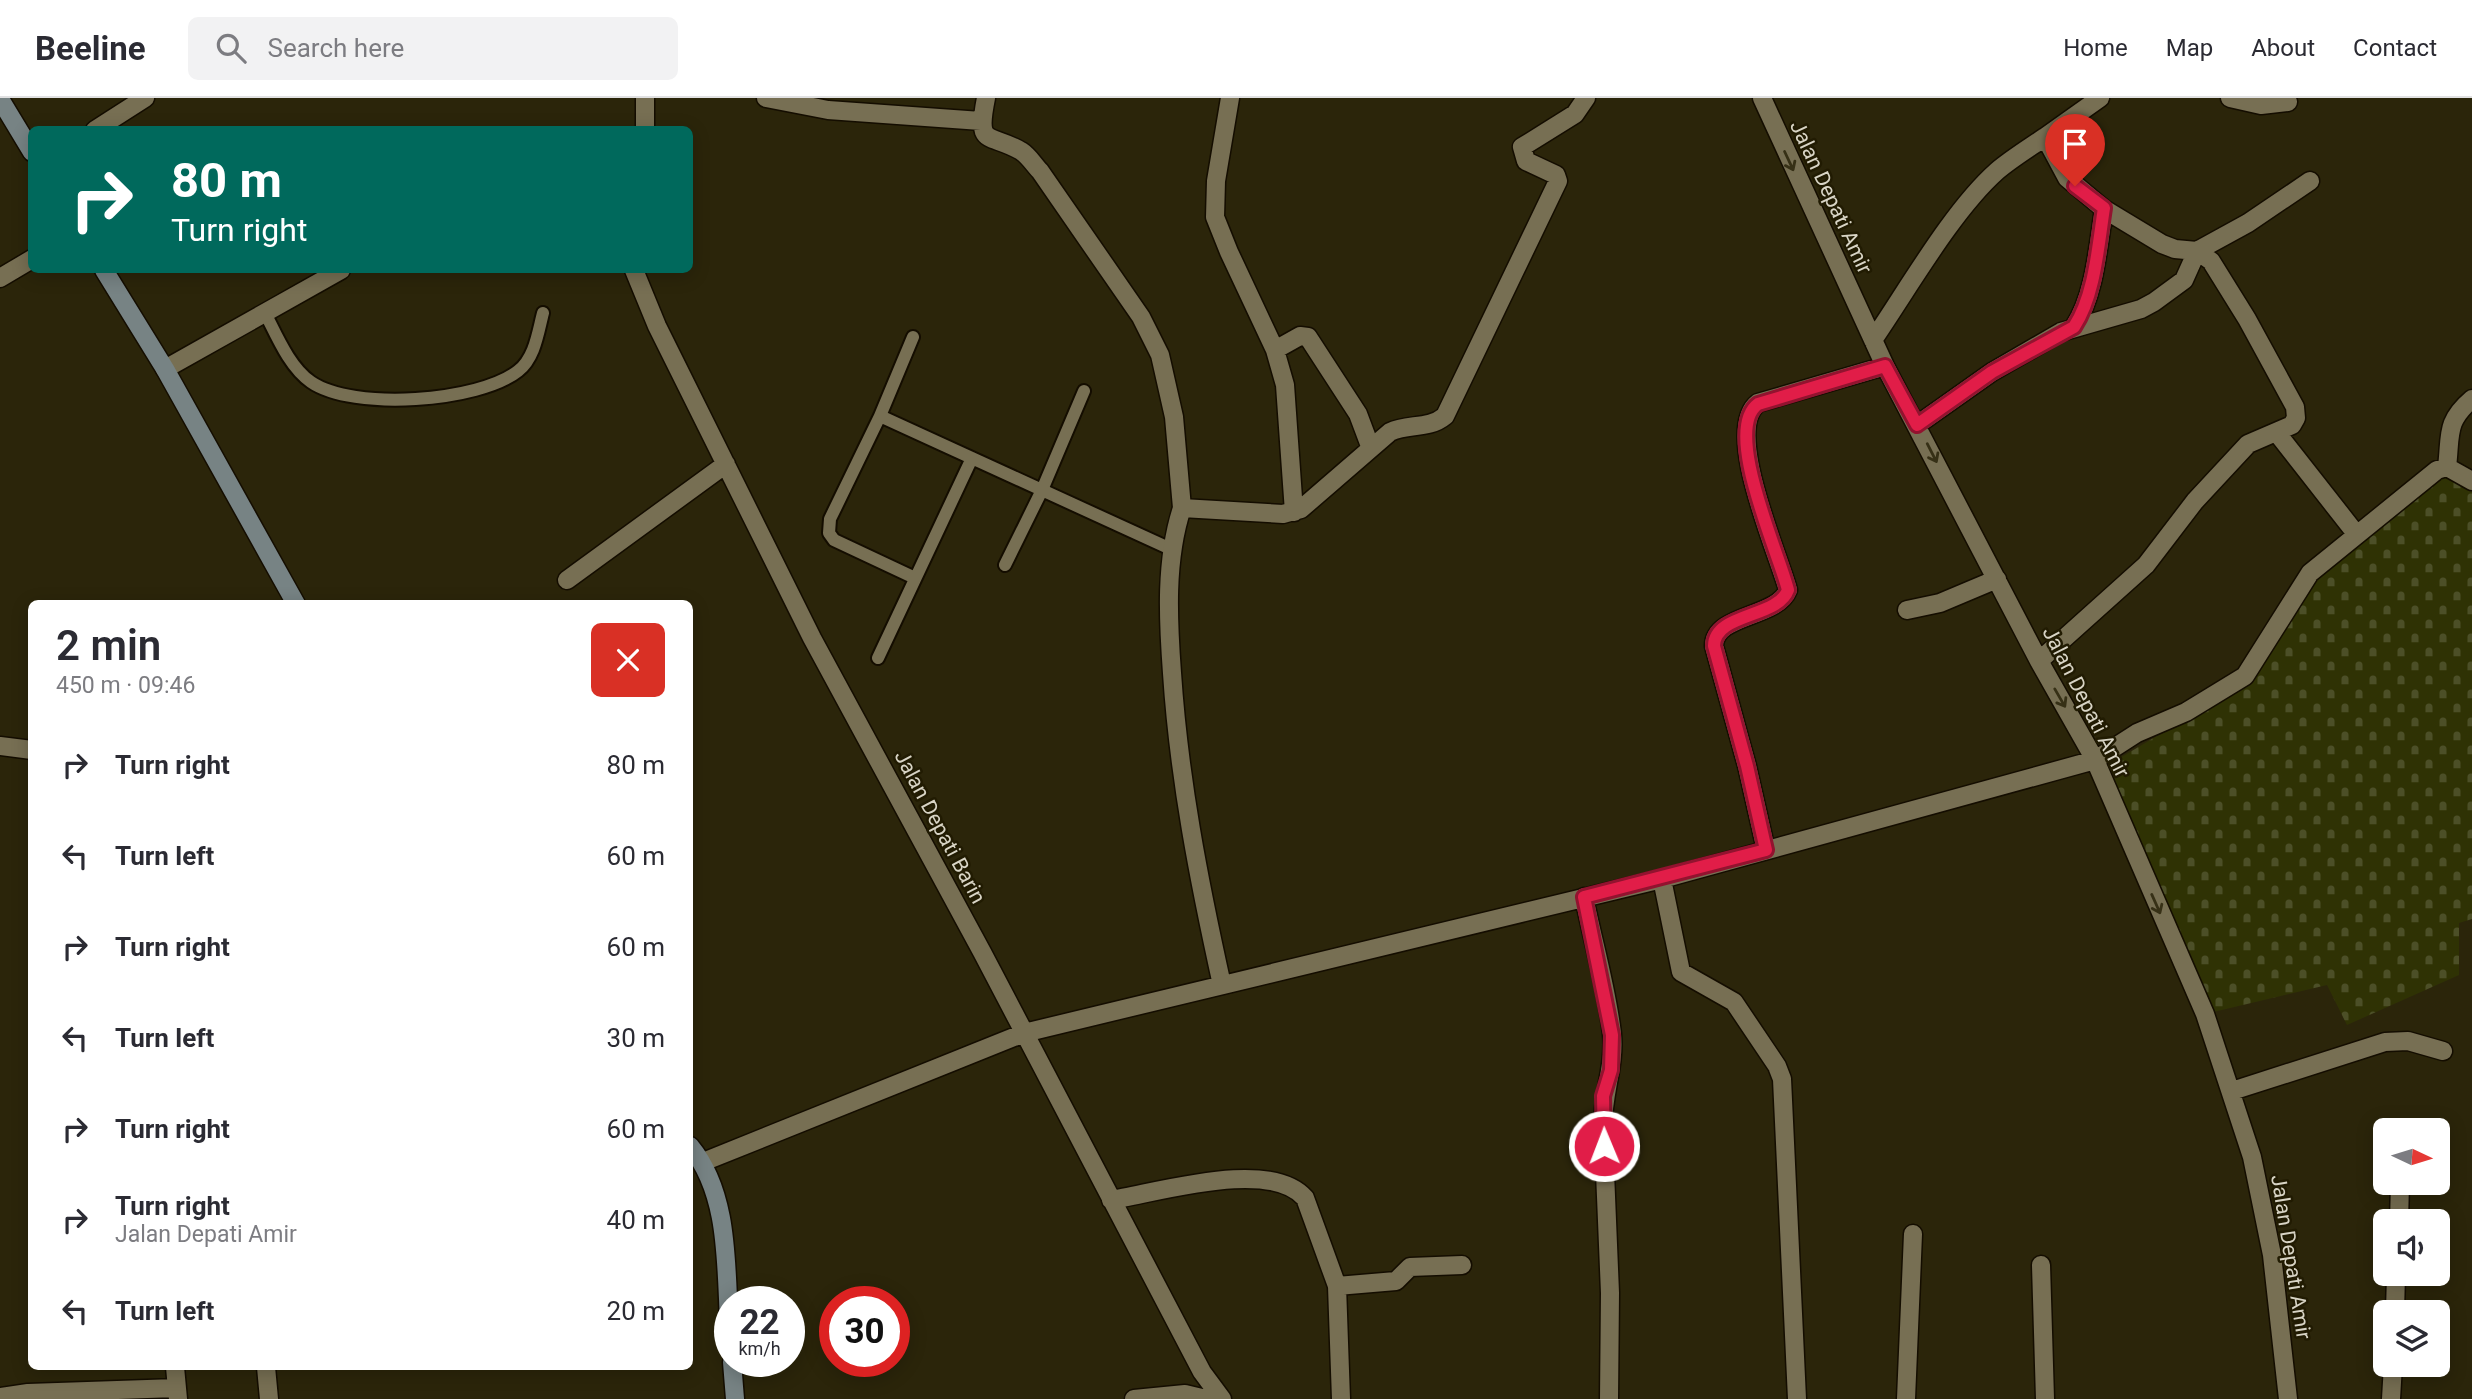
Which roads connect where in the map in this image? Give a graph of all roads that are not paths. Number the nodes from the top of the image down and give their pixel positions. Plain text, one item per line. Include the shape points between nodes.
1 (145, 98) edge
2 (645, 98) edge
3 (766, 98) edge
4 (986, 98) edge
5 (1230, 98) edge
6 (1586, 98) edge
7 (1762, 98) edge
8 (2099, 98) edge
9 (2230, 98) edge
10 (0, 99) edge
11 (2288, 103) dead end
12 (981, 121) junction
13 (101, 126) edge
14 (645, 126) edge
15 (2045, 137) junction
16 (28, 145) edge
17 (2310, 181) dead end
18 (2104, 208) junction
19 (2197, 251) junction
20 (28, 261) edge
21 (106, 273) edge
22 (335, 273) edge
23 (635, 273) edge
24 (0, 278) edge
25 (264, 311) junction
26 (543, 313) dead end
27 (2074, 327) junction
28 (913, 337) dead end
29 (1873, 340) junction
30 (1275, 350) junction
31 (1885, 366) junction
32 (165, 369) junction
33 (1084, 391) dead end
34 (2472, 399) edge
35 (880, 416) junction
36 (1917, 425) junction
37 (2277, 433) junction
38 (1370, 446) junction
39 (972, 458) junction
40 (726, 464) junction
41 (2447, 467) junction
42 (2472, 481) edge
43 (1042, 489) junction
44 (1182, 508) junction
45 (1294, 512) junction
46 (2357, 535) junction
47 (1174, 550) junction
48 (1005, 565) dead end
49 (915, 578) junction
50 (1997, 579) junction
51 (567, 580) dead end
52 (294, 600) edge
53 (1908, 610) dead end
54 (878, 658) dead end
55 (2039, 661) junction
56 (0, 746) edge
57 (28, 750) edge
58 (2095, 760) junction
59 (1766, 850) junction
60 (1661, 879) junction
61 (1584, 897) junction
62 (1222, 985) junction
63 (1024, 1033) junction
64 (2443, 1051) dead end
65 (2232, 1091) junction
66 (693, 1150) edge
67 (703, 1162) junction
68 (1111, 1200) junction
69 (1913, 1234) dead end
70 (1462, 1265) dead end
71 (2042, 1265) dead end
72 (726, 1286) edge
73 (1337, 1286) junction
74 (175, 1370) edge
75 (266, 1370) edge
76 (733, 1377) edge
77 (2392, 1377) edge
78 (178, 1393) edge
79 (0, 1397) edge
80 (269, 1399) edge
81 (735, 1399) edge
82 (1134, 1399) edge
83 (1206, 1399) edge
84 (1222, 1399) edge
85 (1340, 1399) edge
86 (1609, 1399) edge
87 (1797, 1399) edge
88 (1906, 1399) edge
89 (2045, 1399) edge
90 (2288, 1399) edge
91 (2391, 1399) edge

1 - 13 street
2 - 14 street
3 - 12 street via 828,110
4 - 12 street
5 - 30 street via 1216,181 1215,217
6 - 38 street via 1574,114 1522,147 1526,161 1556,175 1558,181 1445,416 1417,428 1394,429
7 -> 29 street, Jalan Depati Amir
8 - 15 street
9 - 11 street via 2260,105
10 - 16 main road
12 - 44 street via 990,139 1021,152 1040,172 1141,317 1164,366 1174,417
15 - 18 street via 2067,178
15 - 29 street via 1996,172 1981,189
17 - 19 street
18 - 19 street via 2162,244
18 - 27 street via 2094,268 2082,315
19 - 27 street via 2184,280 2154,303
19 - 37 street via 2218,272 2295,407 2292,425
20 - 24 street
21 - 32 main road
22 - 25 street
23 - 40 street, Jalan Depati Barin
25 - 26 lane via 298,369 316,386 401,401 499,383 520,370 535,346
25 - 32 street
27 - 36 street via 1992,372
28 - 35 lane
29 - 31 street, Jalan Depati Amir
30 - 38 street via 1300,336 1308,337 1358,414
30 - 45 street via 1285,385
31 - 36 street, Jalan Depati Amir
31 - 59 street via 1758,404 1748,418 1747,458 1788,590 1779,603 1723,629 1714,646
32 - 52 main road
33 - 43 lane
34 - 41 street via 2450,425
35 - 39 lane
35 - 49 lane via 830,519 829,533
36 -> 50 street, Jalan Depati Amir
37 - 46 street
37 - 55 street via 2248,444 2195,501 2146,565
38 - 45 street
39 - 43 lane
39 - 49 lane
40 - 51 street
40 - 63 street, Jalan Depati Barin via 812,638
41 - 42 street
41 - 46 street via 2437,470
43 - 47 lane
43 - 48 lane
44 - 45 street
44 - 47 street
46 - 58 street via 2309,573 2245,676
47 - 62 street via 1168,622 1176,735 1195,864
49 - 54 lane
50 - 53 street via 1940,603
50 - 55 street, Jalan Depati Amir
55 -> 58 street, Jalan Depati Amir
56 - 57 street
58 - 59 street
58 -> 65 street, Jalan Depati Amir via 2205,1014
59 - 60 street
60 - 61 street
60 - 87 street via 1681,972 1734,1002 1782,1079
61 - 62 street
61 - 86 street via 1612,1035 1612,1061 1603,1096
62 - 63 street
63 - 67 street
63 - 68 street, Jalan Depati Barin
64 - 65 street via 2408,1041 2385,1041
65 - 90 street, Jalan Depati Amir via 2252,1157 2272,1255
66 - 67 main road
67 - 72 main road via 722,1228
68 - 73 street via 1247,1177 1280,1181 1305,1198
68 - 84 street, Jalan Depati Barin via 1202,1372
69 - 88 street
70 - 73 street via 1410,1266 1396,1281
71 - 89 street
73 - 85 street
74 - 78 street
75 - 80 street
76 - 81 main road
77 - 91 street
78 - 79 street
82 - 83 street via 1185,1394

